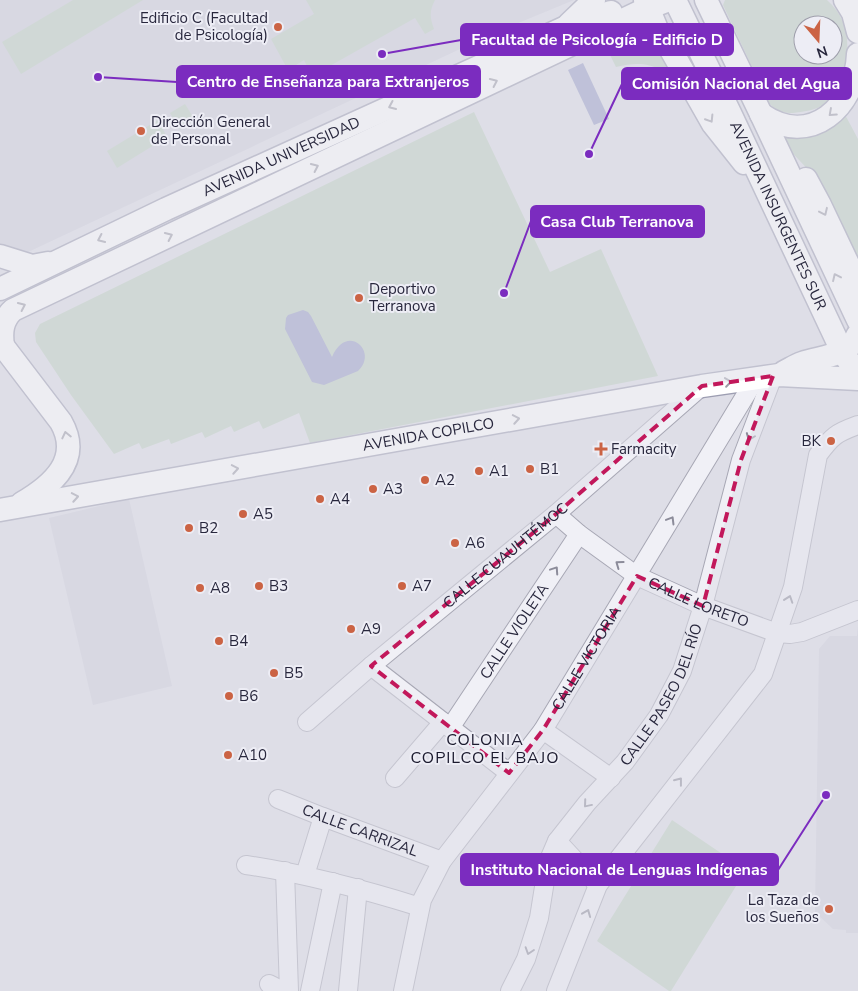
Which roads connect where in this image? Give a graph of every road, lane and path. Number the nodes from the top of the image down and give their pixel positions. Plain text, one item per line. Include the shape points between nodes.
1 (577, 0) edge
2 (594, 0) edge
3 (845, 0) edge
4 (649, 2) edge
5 (707, 3) edge
6 (679, 8) edge
7 (564, 28) junction
8 (858, 32) edge
9 (858, 54) edge
10 (730, 113) junction
11 (761, 114) junction
12 (775, 145) junction
13 (759, 177) junction
14 (0, 256) edge
15 (51, 263) junction
16 (858, 285) edge
17 (0, 289) edge
18 (858, 320) edge
19 (858, 334) edge
20 (1, 343) edge
21 (842, 352) junction
22 (769, 376) junction
23 (858, 378) edge
24 (702, 386) junction
25 (858, 425) edge
26 (5, 509) edge
27 (556, 514) junction
28 (579, 534) junction
29 (637, 576) junction
30 (703, 606) junction
31 (858, 610) edge
32 (777, 633) junction
33 (371, 666) junction
34 (307, 722) dead end
35 (447, 725) junction
36 (543, 730) junction
37 (509, 773) junction
38 (395, 778) dead end
39 (610, 778) junction
40 (278, 798) dead end
41 (323, 817) junction
42 (557, 841) junction
43 (442, 861) junction
44 (246, 864) dead end
45 (285, 871) junction
46 (305, 875) junction
47 (333, 882) junction
48 (598, 885) junction
49 (358, 888) junction
50 (420, 907) junction
51 (289, 991) edge
52 (310, 991) edge
53 (348, 991) edge
54 (403, 991) edge
55 (510, 991) edge
56 (556, 991) edge

1 - 7 street
2 - 7 main road, AVENIDA UNIVERSIDAD
3 - 8 main road
4 - 7 main road, AVENIDA UNIVERSIDAD
4 -> 13 main road via 659,34 713,124 742,162
20 -> 4 main road via 2,328 13,310
5 - 11 main road, AVENIDA INSURGENTES SUR
6 - 10 main road, AVENIDA INSURGENTES SUR
7 -> 15 main road, AVENIDA UNIVERSIDAD
9 -> 11 main road via 852,85 838,108 826,118 809,125 792,126
10 - 12 main road
10 - 13 main road, AVENIDA INSURGENTES SUR
11 - 12 main road, AVENIDA INSURGENTES SUR
12 -> 16 main road via 812,188
18 -> 12 main road, AVENIDA INSURGENTES SUR
13 - 21 main road, AVENIDA INSURGENTES SUR
14 - 15 main road via 32,266
15 - 17 main road, AVENIDA UNIVERSIDAD
19 - 21 main road via 850,347
26 -> 20 main road via 34,495 54,479 65,463 68,442 61,422
21 - 22 main road
21 - 23 main road, AVENIDA INSURGENTES SUR
22 - 23 main road, AVENIDA COPILCO
24 -> 22 main road, AVENIDA COPILCO
29 -> 22 street, CALLE VICTORIA
22 -> 30 street, CALLE PASEO DEL RÍO via 741,460
26 -> 24 main road, AVENIDA COPILCO
24 - 27 street, CALLE CUAUHTÉMOC
32 -> 25 street via 793,586 818,455 839,432
27 - 28 street, CALLE LORETO
27 - 33 street, CALLE CUAUHTÉMOC
29 -> 28 street, CALLE LORETO
35 -> 28 street, CALLE VIOLETA
29 - 30 street, CALLE LORETO
29 - 36 street, CALLE VICTORIA
30 - 32 street, CALLE LORETO
30 - 39 street, CALLE PASEO DEL RÍO via 682,671 659,715
31 - 32 street, CALLE LORETO via 802,632
48 -> 32 street via 763,674
33 - 34 street, CALLE CUAUHTÉMOC
33 - 35 street
35 - 37 street
35 - 38 street, CALLE VIOLETA
36 - 37 street, CALLE VICTORIA
36 - 39 street
37 - 43 street, CALLE VICTORIA
39 -> 42 street, CALLE PASEO DEL RÍO
40 - 41 street, CALLE CARRIZAL
41 - 43 street, CALLE CARRIZAL
41 - 46 street
42 - 48 street
42 -> 55 street, CALLE PASEO DEL RÍO via 548,862 539,918 526,959
43 - 50 street, CALLE VICTORIA
44 - 45 street
45 - 46 street
45 - 51 street
46 - 47 street
47 - 49 street
47 - 52 street
56 -> 48 street
49 - 50 street
49 - 53 street
50 - 54 street, CALLE VICTORIA

